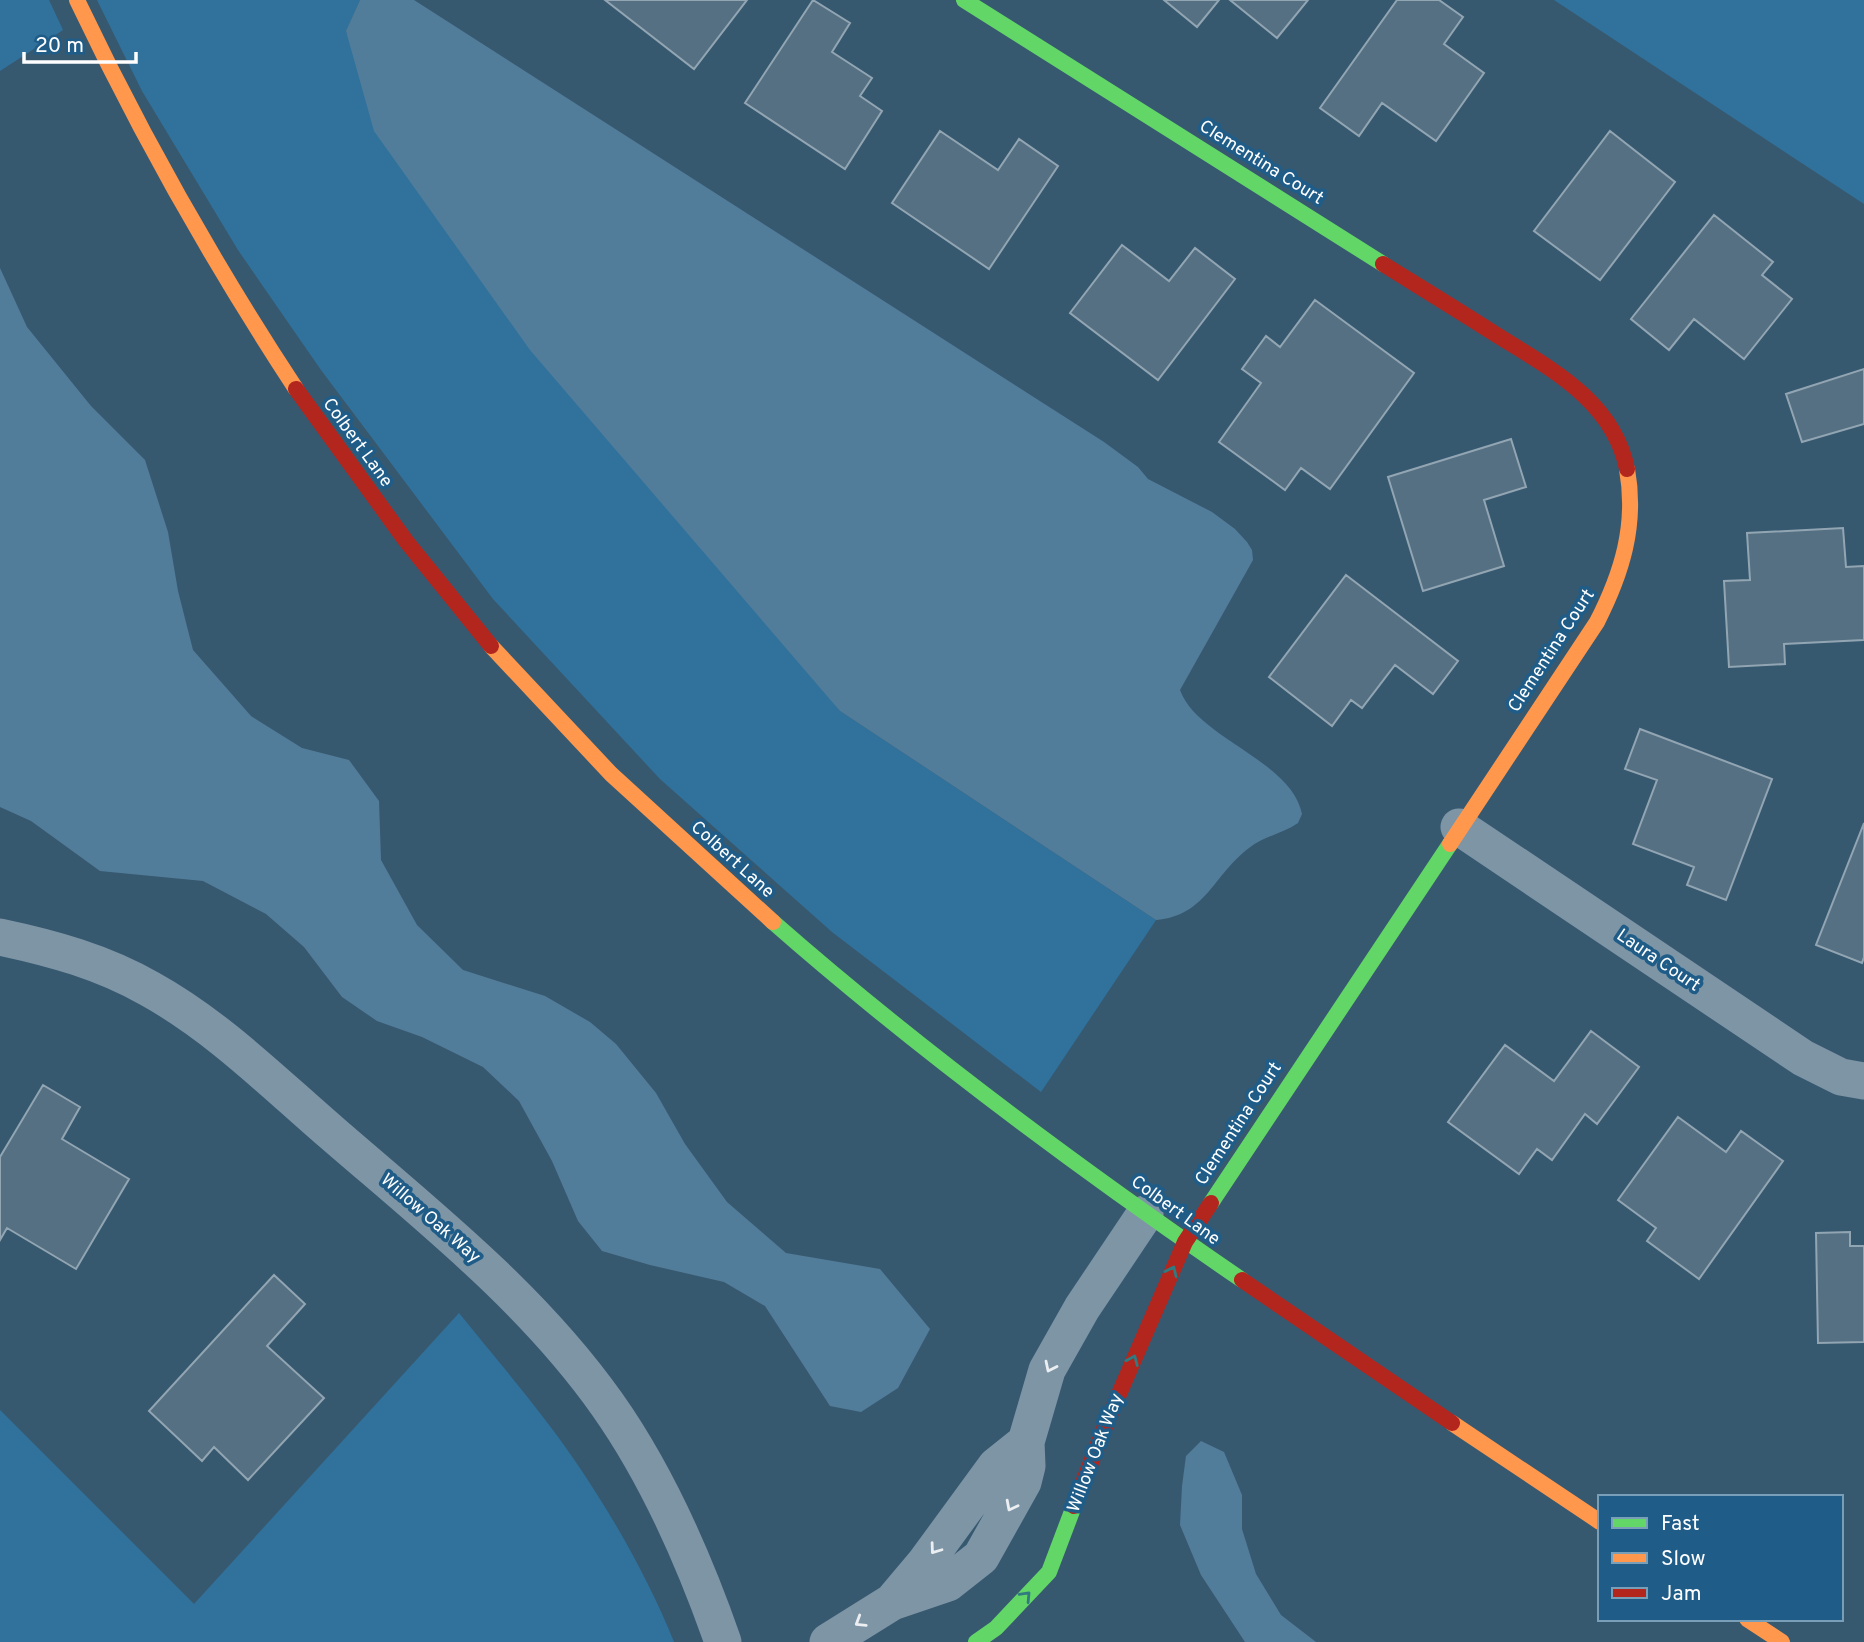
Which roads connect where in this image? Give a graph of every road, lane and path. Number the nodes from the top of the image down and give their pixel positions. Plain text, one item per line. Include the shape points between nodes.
1 (78, 0) edge
2 (964, 0) edge
3 (1459, 827) junction
4 (0, 937) edge
5 (1864, 1081) edge
6 (1146, 1214) junction
7 (1185, 1242) junction
8 (1598, 1521) edge
9 (1750, 1621) edge
10 (723, 1642) edge
11 (828, 1642) edge
12 (976, 1642) edge
13 (1782, 1642) edge

1 - 6 street, Colbert Lane via 132,115 248,318 361,482 498,655 605,769 809,955 948,1067
2 - 3 street, Clementina Court via 1544,363 1603,415 1623,458 1632,513 1620,575 1597,622
3 - 5 street, Laura Court via 1803,1058 1842,1077
3 - 7 street, Clementina Court
4 - 10 street, Willow Oak Way via 72,954 108,968 194,1016 475,1257 569,1354 608,1406 677,1526
6 - 7 street, Colbert Lane
6 -> 11 street via 1082,1308 1047,1370 1026,1441 996,1465 892,1602
7 - 8 street, Colbert Lane
12 -> 7 street, Willow Oak Way via 996,1628 1049,1572 1106,1424
9 - 13 street

